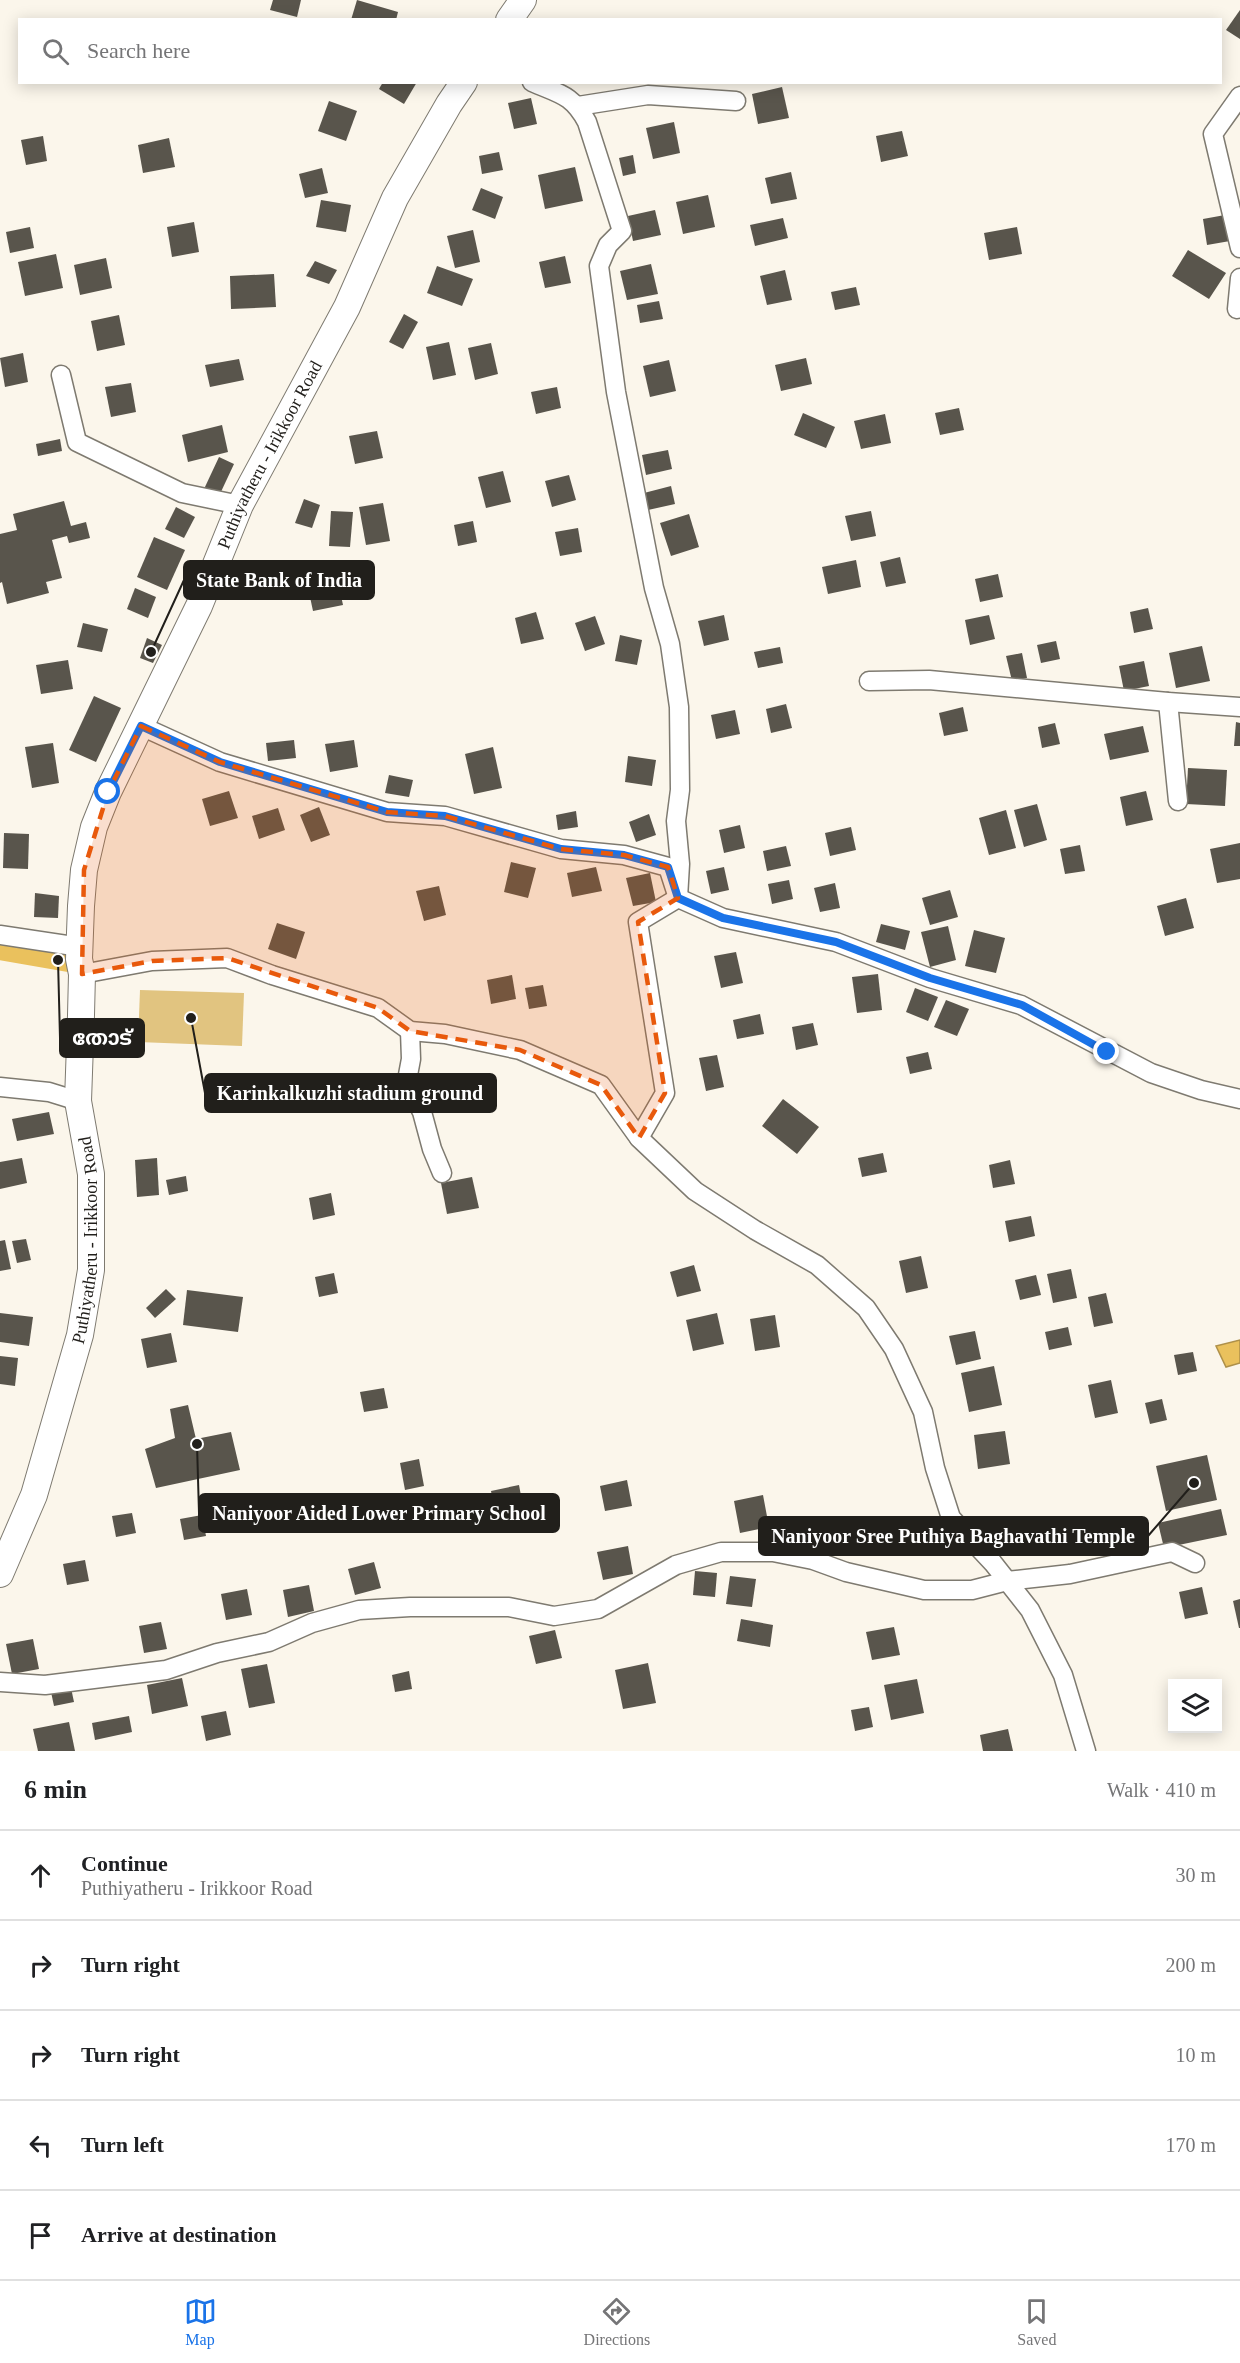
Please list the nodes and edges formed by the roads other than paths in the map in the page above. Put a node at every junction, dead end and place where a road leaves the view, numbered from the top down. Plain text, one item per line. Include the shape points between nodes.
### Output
1 (463, 84) edge
2 (537, 84) edge
3 (1240, 96) edge
4 (736, 100) dead end
5 (578, 106) junction
6 (1240, 248) edge
7 (1240, 278) edge
8 (1237, 309) dead end
9 (61, 375) dead end
10 (240, 505) junction
11 (869, 681) dead end
12 (1168, 702) junction
13 (1240, 706) edge
14 (141, 726) junction
15 (1178, 801) dead end
16 (678, 898) junction
17 (0, 935) edge
18 (80, 947) junction
19 (82, 974) junction
20 (410, 1031) junction
21 (0, 1087) edge
22 (1240, 1099) edge
23 (78, 1101) junction
24 (639, 1138) junction
25 (442, 1173) dead end
26 (1195, 1563) dead end
27 (0, 1574) edge
28 (1007, 1581) junction
29 (0, 1682) edge
30 (1086, 1751) edge

1 - 10 main road, Puthiyatheru - Irikkoor Road via 395,198 347,307
2 - 5 street via 570,98
3 - 6 street via 1213,135
4 - 5 street via 648,95
5 - 16 street via 622,231 608,244 599,266 617,402 654,588 670,644 679,707
7 - 8 street
9 - 10 street via 77,442 183,493
10 - 14 main road, Puthiyatheru - Irikkoor Road via 199,606
11 - 12 street via 929,680
12 - 13 street
12 - 15 street
14 - 16 street via 220,762 387,812 445,816 561,849 624,855 668,867
14 - 18 main road, Puthiyatheru - Irikkoor Road via 94,827 84,870
16 - 22 street via 723,918 836,942 930,978 1022,1005 1150,1073
16 - 24 street via 638,922 665,1093
17 - 18 street
18 - 19 main road, Puthiyatheru - Irikkoor Road
19 - 20 street via 152,961 227,958 378,1008
19 - 23 main road, Puthiyatheru - Irikkoor Road
20 - 24 street via 446,1034 519,1050 601,1085
20 - 25 street via 411,1090
21 - 23 street via 49,1092
23 - 27 main road, Puthiyatheru - Irikkoor Road via 91,1174 91,1270 80,1335 34,1495
24 - 28 street via 695,1191 817,1265 866,1308 894,1349 923,1412 951,1518
26 - 28 street via 1172,1552 1070,1574
28 - 29 street via 972,1590 924,1590 773,1552 721,1552 676,1565 598,1609 554,1616 509,1607 359,1610 312,1623 269,1642 217,1653 166,1670 45,1685
28 - 30 street via 1030,1610 1063,1676

